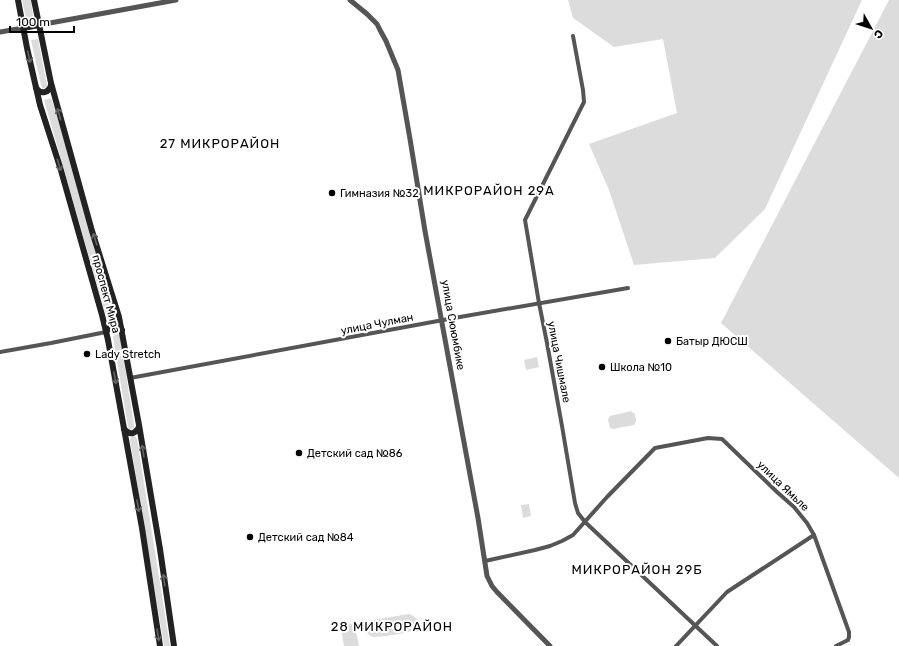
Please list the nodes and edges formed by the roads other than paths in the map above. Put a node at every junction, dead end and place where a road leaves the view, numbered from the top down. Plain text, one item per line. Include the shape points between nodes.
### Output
1 (18, 0) edge
2 (34, 0) edge
3 (176, 0) edge
4 (350, 0) edge
5 (39, 25) junction
6 (23, 28) junction
7 (0, 32) edge
8 (573, 36) dead end
9 (51, 84) junction
10 (36, 87) junction
11 (628, 288) dead end
12 (538, 303) junction
13 (441, 321) junction
14 (122, 330) junction
15 (106, 332) junction
16 (0, 352) edge
17 (130, 378) junction
18 (139, 427) junction
19 (124, 429) junction
20 (585, 522) junction
21 (814, 535) junction
22 (485, 561) junction
23 (695, 626) junction
24 (160, 646) edge
25 (174, 646) edge
26 (550, 646) edge
27 (676, 646) edge
28 (717, 646) edge
29 (836, 646) edge

1 - 6 main road, проспект Мира
2 - 5 main road, проспект Мира
3 - 5 street
4 - 13 street, улица Сююмбике via 377,24 398,70
5 - 6 main road
5 - 9 main road, проспект Мира
6 - 7 street
6 -> 10 main road, проспект Мира
8 - 12 street, улица Чишмале via 584,102 525,220
9 - 10 main road via 45,93 39,92
14 -> 9 main road, проспект Мира
10 -> 15 main road, проспект Мира
11 - 12 street, улица Чулман
12 - 13 street, улица Чулман
12 - 20 street, улица Чишмале via 575,503 578,513
13 - 17 street, улица Чулман
13 - 22 street, улица Сююмбике
14 - 15 main road via 115,325
14 - 17 main road, проспект Мира
15 - 16 street
15 -> 19 main road, проспект Мира
17 - 18 main road, проспект Мира
18 - 19 main road via 132,433
25 -> 18 main road, проспект Мира
19 -> 24 main road, проспект Мира
20 - 21 street, улица Ямьле via 655,448 708,438 722,438 794,507
20 - 22 street via 562,541 550,546
20 - 23 street, улица Чишмале
21 - 23 street via 727,592
21 - 29 street, улица Ямьле via 849,632 848,640
22 - 26 street, улица Сююмбике via 487,576 492,586
23 - 27 street
23 - 28 street, улица Чишмале

